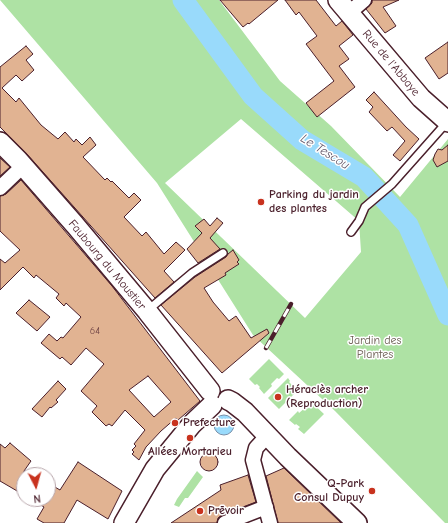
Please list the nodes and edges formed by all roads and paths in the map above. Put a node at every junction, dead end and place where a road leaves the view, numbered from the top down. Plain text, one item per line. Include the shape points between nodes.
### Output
1 (364, 0) edge
2 (344, 7) edge
3 (448, 122) edge
4 (0, 142) edge
5 (23, 166) junction
6 (0, 188) edge
7 (351, 232) dead end
8 (223, 253) dead end
9 (147, 312) junction
10 (216, 399) junction
11 (267, 436) junction
12 (266, 507) junction
13 (124, 523) edge
14 (225, 523) edge
15 (270, 523) edge
16 (356, 523) edge

1 - 2 street
2 - 3 main road, Rue de l'Abbaye via 421,98
3 - 7 lane via 392,184 365,207
4 - 5 main road, Faubourg du Moustier
5 - 6 street
5 - 9 main road, Faubourg du Moustier
8 - 9 lane via 192,273
9 - 10 main road, Faubourg du Moustier
10 - 11 main road, Faubourg du Moustier via 232,402
10 - 13 main road via 155,469
11 - 12 street via 256,448 253,460
11 - 16 main road, Faubourg du Moustier
12 - 14 street
12 - 15 street

